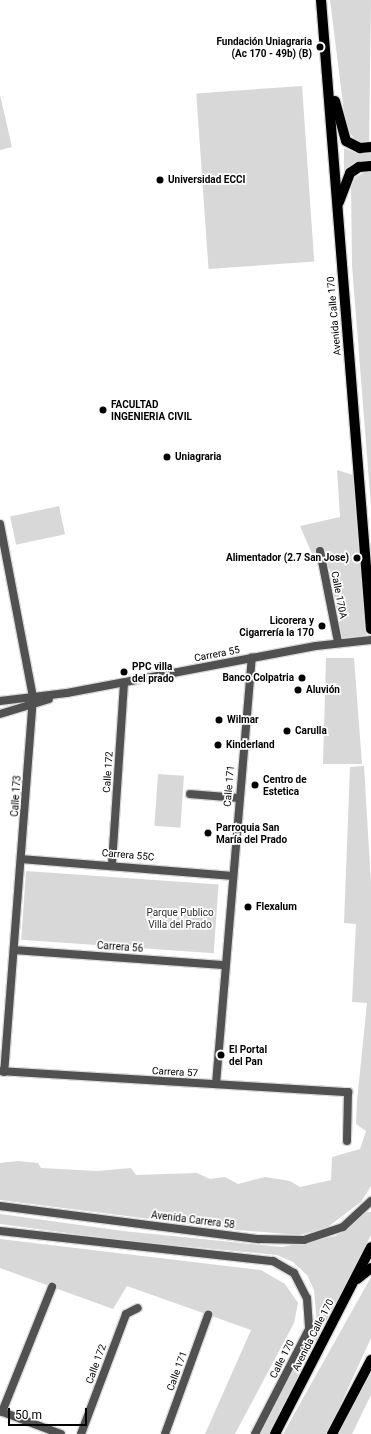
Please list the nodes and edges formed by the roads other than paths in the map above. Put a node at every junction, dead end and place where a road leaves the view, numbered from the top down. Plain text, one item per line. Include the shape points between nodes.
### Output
1 (321, 0) edge
2 (326, 61) junction
3 (371, 147) edge
4 (371, 166) edge
5 (338, 209) junction
6 (0, 524) edge
7 (320, 551) dead end
8 (371, 629) edge
9 (371, 640) edge
10 (338, 642) junction
11 (252, 658) junction
12 (124, 682) junction
13 (0, 701) edge
14 (33, 701) junction
15 (0, 714) edge
16 (190, 794) dead end
17 (238, 798) junction
18 (21, 859) junction
19 (112, 864) junction
20 (232, 876) junction
21 (14, 950) junction
22 (225, 965) junction
23 (2, 1072) edge
24 (216, 1084) junction
25 (347, 1140) dead end
26 (371, 1201) edge
27 (0, 1206) edge
28 (0, 1231) edge
29 (371, 1247) edge
30 (371, 1268) edge
31 (352, 1284) junction
32 (52, 1287) dead end
33 (138, 1308) dead end
34 (208, 1315) dead end
35 (371, 1352) edge
36 (371, 1360) edge
37 (358, 1385) junction
38 (1, 1412) edge
39 (61, 1434) edge
40 (82, 1434) edge
41 (165, 1434) edge
42 (255, 1434) edge
43 (275, 1434) edge
44 (332, 1434) edge

1 - 2 main road, Avenida Calle 170
2 - 3 main road via 344,137 353,146
2 - 5 main road, Avenida Calle 170
4 - 5 main road via 359,167 350,173
5 - 8 main road, Avenida Calle 170
6 - 14 street, Calle 173
7 - 10 street, Calle 170A
9 - 10 street, Carrera 55
10 - 11 street, Carrera 55
11 - 12 street, Carrera 55
11 - 17 street, Calle 171
12 - 14 street, Carrera 55
12 - 19 street, Calle 172
13 - 14 street, Carrera 55
14 - 15 street, Carrera 55
14 - 18 street, Calle 173
16 - 17 street
17 - 20 street, Calle 171
18 - 19 street, Carrera 55C
18 - 21 street, Calle 173
19 - 20 street, Carrera 55C
20 - 22 street, Calle 171
21 - 22 street, Carrera 56
21 - 23 street, Calle 173
22 - 24 street, Calle 171
23 - 24 street, Carrera 57
24 - 25 street, Carrera 57 via 348,1092
26 - 27 street, Avenida Carrera 58 via 343,1227 304,1240 259,1239
28 - 42 street, Calle 170 via 273,1261 294,1273 305,1289 310,1309 309,1329
29 - 31 main road, Avenida Calle 170
30 - 31 main road
31 - 43 main road, Avenida Calle 170
32 - 38 street
33 - 40 street, Calle 172 via 126,1314
34 - 41 street, Calle 171
35 - 37 main road
36 - 37 main road
37 - 44 main road
38 - 39 street

